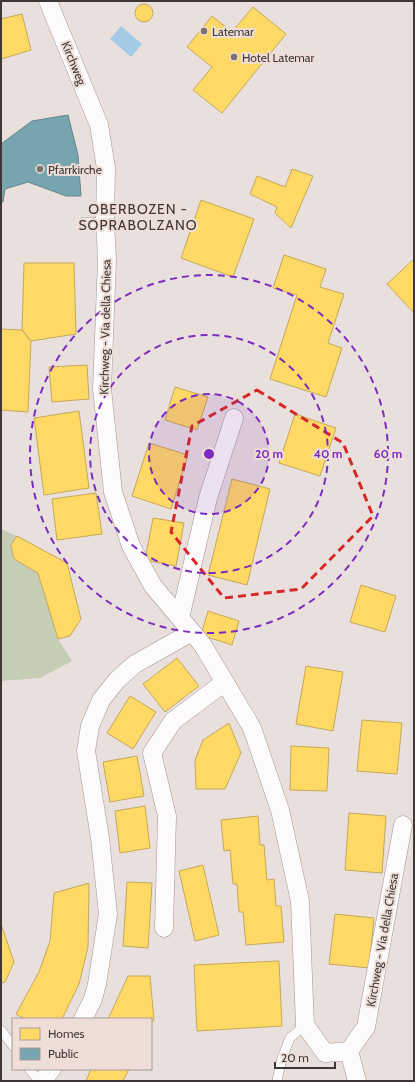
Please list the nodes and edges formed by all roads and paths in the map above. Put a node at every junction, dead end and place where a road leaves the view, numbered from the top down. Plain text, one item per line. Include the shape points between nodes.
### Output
1 (48, 1) edge
2 (99, 125) joint
3 (84, 222) dead end
4 (105, 223) junction
5 (234, 418) dead end
6 (180, 618) junction
7 (192, 632) junction
8 (225, 682) junction
9 (403, 825) dead end
10 (164, 928) dead end
11 (84, 1018) edge
12 (305, 1025) junction
13 (1, 1030) edge
14 (12, 1045) edge
15 (349, 1051) junction
16 (30, 1070) edge
17 (51, 1070) edge
18 (39, 1081) edge
19 (42, 1081) edge
20 (277, 1081) edge
21 (358, 1081) edge

1 - 2 street, Kirchweg
2 - 4 street, Kirchweg - Via della Chiesa via 106,168
3 - 4 lane
4 - 6 street, Kirchweg - Via della Chiesa via 102,389 113,492 131,546 153,586
5 - 6 street via 208,498
6 - 7 street, Kirchweg - Via della Chiesa
7 - 8 street, Kirchweg - Via della Chiesa
7 - 11 street via 135,664 117,680 101,700 90,726 86,751 100,838 108,914 97,984
8 - 10 street via 173,721 152,753 167,816
8 - 12 street, Kirchweg - Via della Chiesa via 252,728 280,810 300,901
9 - 15 street, Kirchweg - Via della Chiesa via 366,1027
12 - 15 street via 325,1052
12 - 20 lane via 290,1038
13 - 14 lane
15 - 21 street
16 - 18 lane
17 - 19 street

